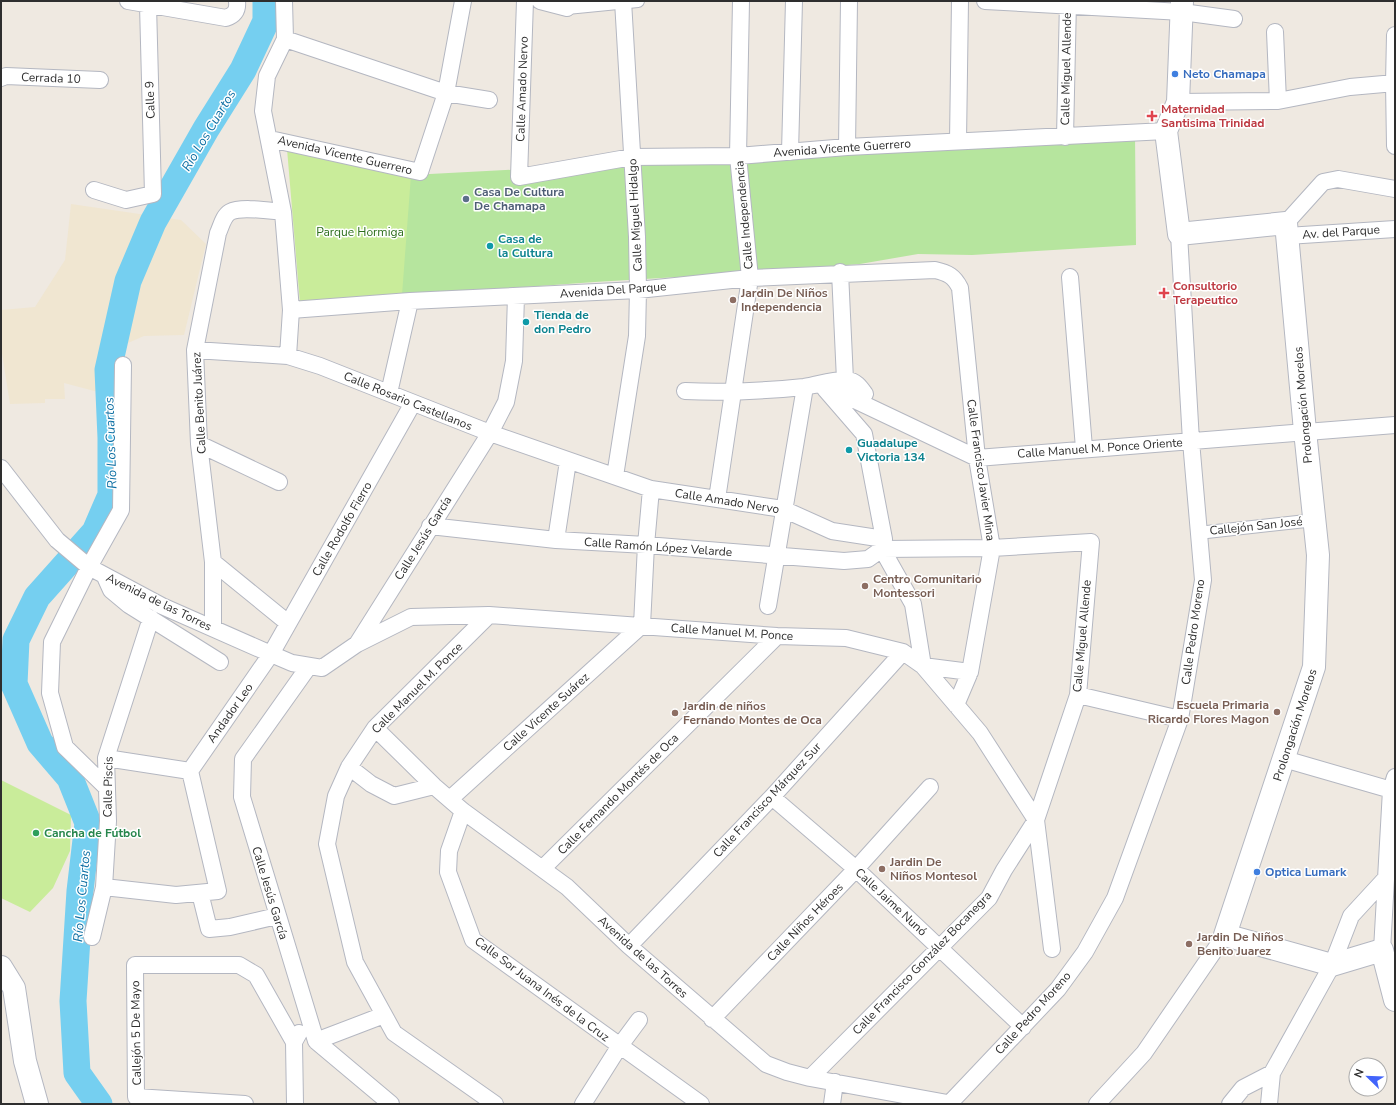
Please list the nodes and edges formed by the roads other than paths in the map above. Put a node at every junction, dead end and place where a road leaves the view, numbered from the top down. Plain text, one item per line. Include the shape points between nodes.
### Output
1 (128, 1) edge
2 (237, 1) edge
3 (284, 1) edge
4 (463, 1) edge
5 (525, 1) edge
6 (540, 1) edge
7 (628, 1) edge
8 (741, 1) edge
9 (794, 1) edge
10 (849, 1) edge
11 (960, 1) edge
12 (985, 1) edge
13 (1068, 3) edge
14 (148, 5) junction
15 (1182, 6) edge
16 (567, 8) joint
17 (1234, 19) dead end
18 (1275, 32) dead end
19 (1395, 35) edge
20 (285, 39) junction
21 (1, 78) edge
22 (100, 80) dead end
23 (1394, 89) edge
24 (446, 93) junction
25 (490, 100) dead end
26 (1278, 101) junction
27 (1178, 102) junction
28 (1166, 130) junction
29 (1065, 137) junction
30 (270, 139) junction
31 (958, 142) junction
32 (1395, 146) edge
33 (847, 147) junction
34 (790, 152) junction
35 (738, 156) junction
36 (632, 157) junction
37 (519, 177) joint
38 (1395, 188) edge
39 (94, 190) dead end
40 (283, 212) junction
41 (1395, 229) edge
42 (1287, 230) junction
43 (1179, 234) junction
44 (935, 270) joint
45 (840, 272) junction
46 (1070, 277) dead end
47 (750, 278) junction
48 (638, 290) junction
49 (516, 296) junction
50 (410, 301) junction
51 (291, 310) junction
52 (195, 350) junction
53 (288, 356) junction
54 (123, 365) dead end
55 (845, 380) junction
56 (813, 386) junction
57 (685, 391) dead end
58 (389, 393) junction
59 (734, 393) junction
60 (413, 403) junction
61 (1395, 425) edge
62 (1305, 431) junction
63 (490, 433) junction
64 (1190, 441) junction
65 (200, 444) junction
66 (1084, 448) junction
67 (977, 458) junction
68 (568, 461) junction
69 (1, 468) edge
70 (615, 476) junction
71 (279, 482) dead end
72 (651, 489) junction
73 (717, 499) junction
74 (783, 509) junction
75 (1315, 520) junction
76 (430, 526) junction
77 (1198, 533) junction
78 (556, 540) junction
79 (1091, 542) joint
80 (883, 544) junction
81 (646, 545) junction
82 (992, 548) junction
83 (776, 555) junction
84 (213, 562) junction
85 (91, 567) junction
86 (768, 606) dead end
87 (489, 615) junction
88 (150, 618) junction
89 (288, 623) junction
90 (642, 625) junction
91 (213, 628) junction
92 (777, 636) junction
93 (357, 644) junction
94 (902, 652) junction
95 (271, 654) junction
96 (220, 662) dead end
97 (309, 666) junction
98 (923, 666) junction
99 (970, 672) junction
100 (1078, 695) junction
101 (956, 705) junction
102 (1180, 719) junction
103 (375, 728) junction
104 (106, 758) junction
105 (1284, 759) junction
106 (349, 767) junction
107 (190, 772) junction
108 (434, 786) junction
109 (1394, 786) edge
110 (106, 787) junction
111 (930, 787) dead end
112 (772, 797) junction
113 (450, 799) junction
114 (463, 811) junction
115 (1036, 820) junction
116 (544, 868) junction
117 (856, 868) junction
118 (1386, 878) junction
119 (104, 887) junction
120 (200, 893) junction
121 (277, 916) junction
122 (1225, 935) junction
123 (92, 937) dead end
124 (629, 946) junction
125 (940, 948) junction
126 (1052, 949) dead end
127 (1382, 950) junction
128 (1332, 965) junction
129 (1, 967) edge
130 (1395, 1000) edge
131 (384, 1015) junction
132 (307, 1018) junction
133 (712, 1019) junction
134 (639, 1020) dead end
135 (1023, 1027) junction
136 (294, 1042) junction
137 (316, 1042) junction
138 (619, 1047) junction
139 (1272, 1073) junction
140 (810, 1078) junction
141 (835, 1082) junction
142 (37, 1104) edge
143 (245, 1104) edge
144 (295, 1104) edge
145 (391, 1104) edge
146 (495, 1104) edge
147 (583, 1104) edge
148 (701, 1104) edge
149 (832, 1104) edge
150 (950, 1104) edge
151 (1097, 1104) edge
152 (1230, 1104) edge
153 (1269, 1104) edge

1 - 14 street
2 - 14 street via 238,8 232,16 226,18
3 - 20 street
4 - 24 street
5 - 37 street, Calle Amado Nervo
6 - 16 street
7 - 16 street
7 - 36 street, Calle Miguel Hidalgo
8 - 35 street, Calle Independencia
9 - 34 street
10 - 33 street
11 - 31 street
12 - 13 street
13 - 15 street
13 - 29 street, Calle Miguel Allende
14 - 39 street, Calle 9 via 153,194 126,200
15 - 17 street
15 - 27 main road
18 - 26 street
19 - 23 street
20 - 24 street
20 - 30 street via 267,76 263,111
21 - 22 street, Cerrada 10 via 6,76
23 - 26 street via 1350,87
23 - 32 street
24 - 25 street
24 - 30 street, Avenida Vicente Guerrero via 420,172
26 - 27 street
27 - 28 main road
28 - 29 street, Avenida Vicente Guerrero
28 - 43 main road
29 - 31 street, Avenida Vicente Guerrero
30 - 40 street
31 - 33 street, Avenida Vicente Guerrero
33 - 34 street, Avenida Vicente Guerrero
34 - 35 street, Avenida Vicente Guerrero
35 - 36 street, Avenida Vicente Guerrero
35 - 47 street, Calle Independencia
36 - 37 street, Avenida Vicente Guerrero
36 - 48 street, Calle Miguel Hidalgo
38 - 42 street via 1338,179 1323,182
40 - 51 street
40 - 52 street, Calle Benito Juárez via 238,210 230,212 223,220 218,233
41 - 42 street, Av. del Parque
42 - 43 main road
42 - 62 main road, Prolongación Morelos
43 - 64 street, Calle Pedro Moreno
44 - 45 street, Avenida Del Parque
44 - 67 street, Calle Francisco Javier Mina via 956,279 960,288
45 - 47 street, Avenida Del Parque
45 - 55 street
46 - 66 street
47 - 48 street, Avenida Del Parque
47 - 59 street, Calle Independencia
48 - 49 street, Avenida Del Parque
48 - 70 street, Calle Miguel Hidalgo via 637,336
49 - 50 street, Avenida Del Parque
49 - 63 street via 514,361 506,402
50 - 51 street, Avenida Del Parque
50 - 58 street
51 - 53 street
52 - 53 street, Calle Rosario Castellanos
52 - 65 street, Calle Benito Juárez
53 - 58 street, Calle Rosario Castellanos
54 - 85 street via 121,510
55 - 56 street
55 - 56 street via 860,386 865,394
56 - 59 street
56 - 67 street
56 - 74 street
56 - 80 street via 864,434
57 - 59 street
58 - 60 street, Calle Rosario Castellanos
59 - 73 street, Calle Independencia
60 - 63 street, Calle Rosario Castellanos
60 - 89 street, Calle Rodolfo Fierro
61 - 62 street, Calle Manuel M. Ponce Oriente
62 - 64 street, Calle Manuel M. Ponce Oriente
62 - 75 main road, Prolongación Morelos
63 - 68 street, Calle Rosario Castellanos
63 - 76 street, Calle Jesús García
64 - 66 street, Calle Manuel M. Ponce Oriente
64 - 77 street, Calle Pedro Moreno
65 - 71 street
65 - 84 street, Calle Benito Juárez
66 - 67 street, Calle Manuel M. Ponce Oriente
67 - 82 street, Calle Francisco Javier Mina
68 - 70 street, Calle Rosario Castellanos
68 - 78 street
69 - 85 street, Avenida de las Torres via 57,540
70 - 72 street, Calle Amado Nervo
72 - 73 street, Calle Amado Nervo
72 - 81 street
73 - 74 street, Calle Amado Nervo
74 - 80 street, Calle Amado Nervo via 832,531
74 - 83 street
75 - 77 street, Callejón San José
75 - 105 main road, Prolongación Morelos via 1318,555 1314,667
76 - 78 street, Calle Ramón López Velarde
76 - 93 street, Calle Jesús García
77 - 102 street, Calle Pedro Moreno via 1202,580
78 - 81 street, Calle Ramón López Velarde
79 - 82 street, Calle Amado Nervo
79 - 100 street, Calle Miguel Allende
80 - 82 street, Calle Amado Nervo
80 - 83 street, Calle Ramón López Velarde via 868,559 844,561
80 - 98 street via 914,604
81 - 83 street, Calle Ramón López Velarde
81 - 90 street
82 - 99 street, Calle Francisco Javier Mina
83 - 86 street
84 - 89 street
84 - 91 street, Calle Benito Juárez
85 - 88 street via 111,590
85 - 91 street, Avenida de las Torres via 144,597
85 - 110 street via 52,642 50,693 66,747
87 - 90 street, Calle Manuel M. Ponce
87 - 93 street, Calle Manuel M. Ponce via 411,617
87 - 103 street, Calle Manuel M. Ponce
88 - 96 street
88 - 104 street, Calle Piscis
89 - 95 street, Calle Rodolfo Fierro
90 - 92 street, Calle Manuel M. Ponce
90 - 113 street, Calle Vicente Suárez
91 - 95 street, Avenida de las Torres
92 - 94 street, Calle Manuel M. Ponce via 846,638
92 - 116 street, Calle Fernando Montés de Oca
93 - 97 street, Calle Manuel M. Ponce via 322,668
94 - 98 street, Calle Manuel M. Ponce
94 - 112 street, Calle Francisco Márquez Sur
95 - 97 street, Avenida de las Torres via 292,663
95 - 107 street, Andador Leo
97 - 121 street, Calle Jesús García via 243,759 242,797
98 - 99 street, Calle Manuel M. Ponce
98 - 101 street
99 - 101 street, Calle Francisco Javier Mina
100 - 102 street
100 - 115 street, Calle Miguel Allende
101 - 115 street via 980,733
102 - 135 street, Calle Pedro Moreno via 1115,898 1085,952 1058,989
103 - 106 street, Calle Manuel M. Ponce
103 - 108 street, Avenida de las Torres
104 - 107 street
104 - 110 street, Calle Piscis
105 - 109 street
105 - 122 main road, Prolongación Morelos
106 - 108 street via 371,784 394,796
106 - 131 street, Calle Manuel M. Ponce via 336,796 327,844 355,962
107 - 120 street via 218,891
108 - 113 street, Avenida de las Torres
109 - 118 street
110 - 119 street, Calle Piscis via 108,821
111 - 117 street, Calle Niños Héroes
112 - 117 street, Calle Jaime Nunó
112 - 124 street, Calle Francisco Márquez Sur
113 - 114 street, Avenida de las Torres
114 - 116 street, Avenida de las Torres
114 - 138 street, Calle Sor Juana Inés de la Cruz via 449,851 448,872 473,940
115 - 125 street, Calle Francisco González Bocanegra via 989,898
115 - 126 street
116 - 124 street, Avenida de las Torres
117 - 125 street, Calle Jaime Nunó
117 - 133 street, Calle Niños Héroes
118 - 127 street
118 - 128 street via 1351,916
119 - 120 street via 176,895
119 - 123 street, Calle Piscis
120 - 121 street via 209,929
121 - 132 street, Calle Jesús García
122 - 128 main road
122 - 151 street, Prolongación Morelos via 1144,1053
124 - 133 street, Avenida de las Torres
125 - 135 street, Calle Jaime Nunó
125 - 140 street, Calle Francisco González Bocanegra
127 - 128 main road
127 - 130 main road
128 - 139 street
129 - 142 main road via 14,988 25,1061
131 - 137 street
131 - 146 street, Calle Manuel M. Ponce via 394,1033
132 - 136 street
132 - 137 street, Calle Jesús García
133 - 140 street, Avenida de las Torres via 766,1064
134 - 138 street
135 - 150 street, Calle Pedro Moreno
136 - 143 street, Callejón 5 De Mayo via 256,975 239,965 135,965 136,1097
136 - 144 street
137 - 145 street, Calle Jesús García
138 - 147 street
138 - 148 street, Calle Sor Juana Inés de la Cruz
139 - 152 street via 1244,1088
139 - 153 street
140 - 141 street, Avenida de las Torres
141 - 149 street
141 - 150 street, Avenida de las Torres

